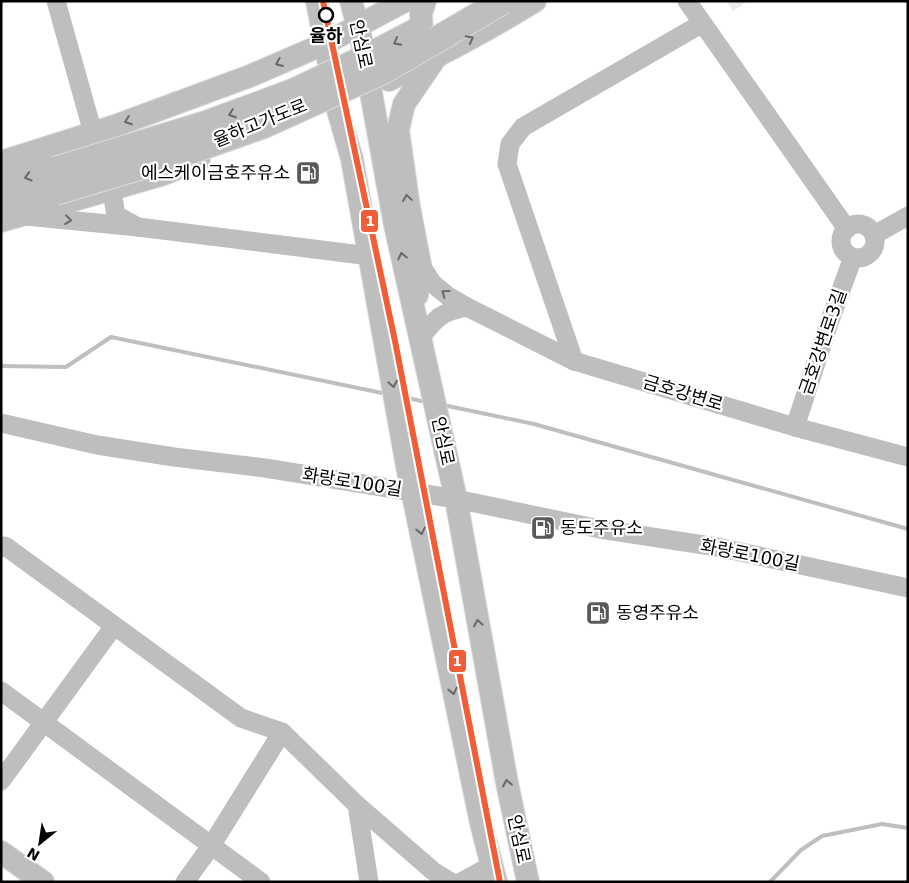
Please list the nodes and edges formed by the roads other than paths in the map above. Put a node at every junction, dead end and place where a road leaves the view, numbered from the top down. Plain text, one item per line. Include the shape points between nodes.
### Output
1 (56, 1) edge
2 (317, 1) edge
3 (351, 1) edge
4 (405, 1) edge
5 (425, 1) edge
6 (470, 1) edge
7 (503, 1) edge
8 (535, 1) edge
9 (687, 1) edge
10 (701, 24) junction
11 (360, 35) junction
12 (324, 44) junction
13 (436, 57) junction
14 (244, 78) junction
15 (370, 89) junction
16 (337, 107) junction
17 (93, 133) junction
18 (255, 138) junction
19 (1, 162) edge
20 (55, 181) junction
21 (1, 185) edge
22 (115, 188) junction
23 (7, 214) edge
24 (908, 216) edge
25 (138, 227) junction
26 (847, 229) junction
27 (874, 235) junction
28 (370, 256) junction
29 (853, 257) junction
30 (420, 264) junction
31 (467, 307) junction
32 (415, 315) junction
33 (421, 337) junction
34 (574, 361) junction
35 (1, 423) edge
36 (794, 427) junction
37 (908, 457) edge
38 (412, 491) junction
39 (456, 499) junction
40 (2, 545) edge
41 (908, 588) edge
42 (114, 626) junction
43 (1, 691) edge
44 (44, 722) junction
45 (282, 732) junction
46 (1, 781) edge
47 (357, 805) junction
48 (211, 846) junction
49 (1, 852) edge
50 (487, 878) edge
51 (43, 882) edge
52 (185, 882) edge
53 (261, 882) edge
54 (369, 882) edge
55 (452, 882) edge
56 (462, 882) edge
57 (528, 882) edge

1 - 17 street
2 - 12 main road, 안심로
3 - 11 main road, 안심로
4 - 11 main road
5 - 13 main road via 421,14 422,36
6 -> 20 highway, 율하고가도로, bridge via 369,56 293,92
7 - 20 highway, 율하고가도로, bridge via 382,71 264,125 182,154
13 -> 8 main road
9 - 10 street
10 - 26 street
10 - 34 street via 523,127 510,144 507,164
11 - 12 main road
11 - 15 main road, 안심로
12 -> 14 main road
12 - 16 main road, 안심로
13 - 15 main road
30 -> 13 main road via 398,130 404,104
14 -> 17 main road
14 - 18 main road via 267,109
15 - 16 main road
32 -> 15 main road, 안심로
16 - 18 main road
16 - 28 main road, 안심로 via 352,159
17 - 19 main road
18 - 22 main road via 161,175
20 -> 21 highway, 율하고가도로
20 - 23 highway, 율하고가도로
22 - 23 main road
22 - 25 street via 116,215
23 -> 25 street
24 - 27 street
25 - 28 street
26 - 27 street via 852,225 863,225
26 - 29 street via 843,233 842,245
27 - 29 street via 875,246 869,255
28 -> 38 main road, 안심로
29 - 36 street, 금호강변로3길
31 -> 30 street, 금호강변로 via 434,284
30 - 32 main road
31 - 33 street via 448,310
31 - 34 street, 금호강변로
32 - 33 main road, 안심로
33 - 39 main road, 안심로
34 - 36 street, 금호강변로
35 - 38 street, 화랑로100길 via 97,445
36 - 37 street, 금호강변로
38 - 39 street, 화랑로100길
38 -> 50 main road, 안심로 via 481,823
39 - 41 street, 화랑로100길 via 600,529 717,547
57 -> 39 main road, 안심로
40 - 42 street
42 - 44 street
42 - 45 street via 241,718
43 - 44 street
44 - 46 street
44 - 48 street
45 - 47 street
45 - 48 street
47 - 54 street
47 - 55 street via 433,872
48 - 52 street
48 - 53 street
49 - 51 main road
50 - 56 street

